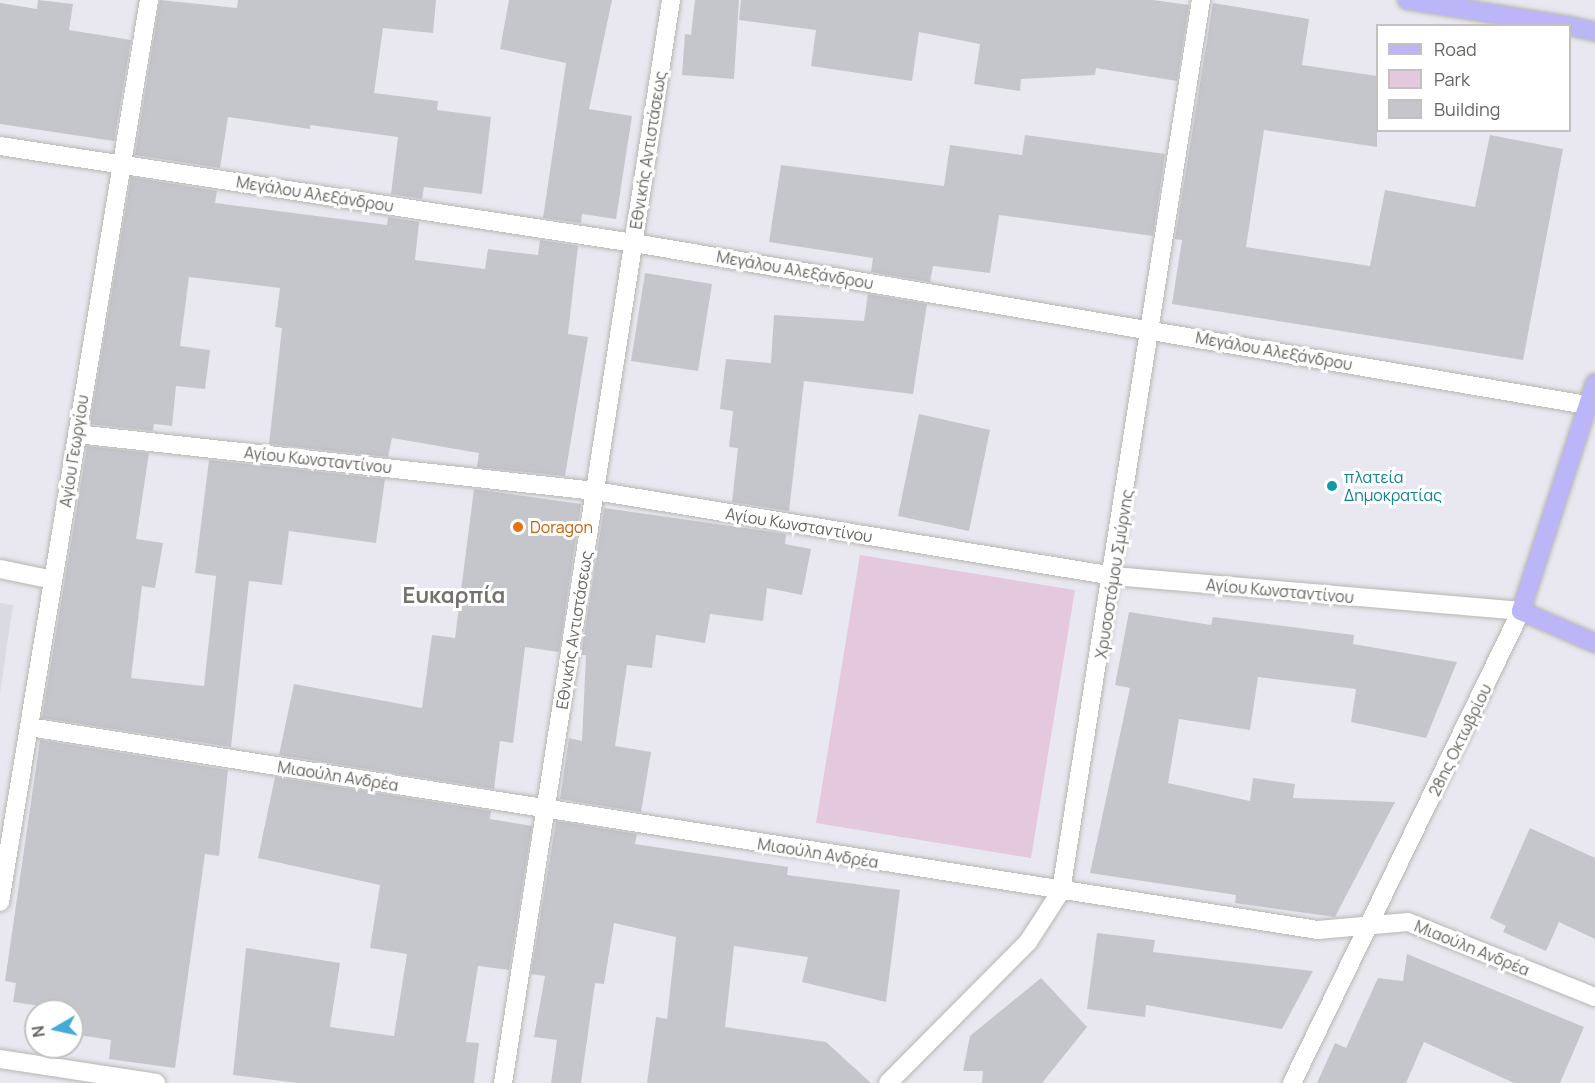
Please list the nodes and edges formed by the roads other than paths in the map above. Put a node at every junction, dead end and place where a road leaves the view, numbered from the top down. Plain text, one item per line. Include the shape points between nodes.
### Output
1 (149, 0) edge
2 (671, 0) edge
3 (1202, 0) edge
4 (1407, 0) edge
5 (1557, 24) edge
6 (1571, 26) edge
7 (1595, 32) edge
8 (0, 146) edge
9 (122, 164) junction
10 (634, 243) junction
11 (1152, 330) junction
12 (1595, 383) edge
13 (1587, 405) junction
14 (77, 434) junction
15 (595, 491) junction
16 (0, 569) edge
17 (1114, 576) junction
18 (53, 580) junction
19 (1521, 611) junction
20 (1595, 643) edge
21 (29, 727) junction
22 (546, 810) junction
23 (1061, 891) junction
24 (0, 902) edge
25 (1368, 927) junction
26 (1595, 997) edge
27 (0, 1059) edge
28 (156, 1083) edge
29 (503, 1083) edge
30 (888, 1083) edge
31 (1292, 1083) edge

1 - 9 street, Αγίου Γεωργίου
2 - 10 street, Εθνικής Αντιστάσεως
3 - 11 street, Χρυσοστόμου Σμύρνης
4 - 5 main road
6 - 7 main road
8 - 9 street, Μεγάλου Αλεξάνδρου
9 - 10 street, Μεγάλου Αλεξάνδρου
9 - 14 street, Αγίου Γεωργίου
10 - 11 street, Μεγάλου Αλεξάνδρου
10 - 15 street, Εθνικής Αντιστάσεως
11 - 13 street, Μεγάλου Αλεξάνδρου
11 - 17 street, Χρυσοστόμου Σμύρνης
12 - 13 main road, 28ης Οκτωβρίου
13 - 19 main road, 28ης Οκτωβρίου
14 - 15 street, Αγίου Κωνσταντίνου
14 - 18 street, Αγίου Γεωργίου
15 - 17 street, Αγίου Κωνσταντίνου
15 - 22 street, Εθνικής Αντιστάσεως
16 - 18 street
17 - 19 street, Αγίου Κωνσταντίνου
17 - 23 street, Χρυσοστόμου Σμύρνης
18 - 21 street, Αγίου Γεωργίου
19 - 20 main road
19 - 25 street, 28ης Οκτωβρίου
21 - 22 street, Μιαούλη Ανδρέα
21 - 24 street, Αγίου Γεωργίου
22 - 23 street, Μιαούλη Ανδρέα
22 - 29 street, Εθνικής Αντιστάσεως
23 - 25 street, Μιαούλη Ανδρέα via 1318,930
23 - 30 street, Χρυσοστόμου Σμύρνης via 1028,942
25 - 26 street, Μιαούλη Ανδρέα via 1418,925
25 - 31 street, 28ης Οκτωβρίου
27 - 28 street

